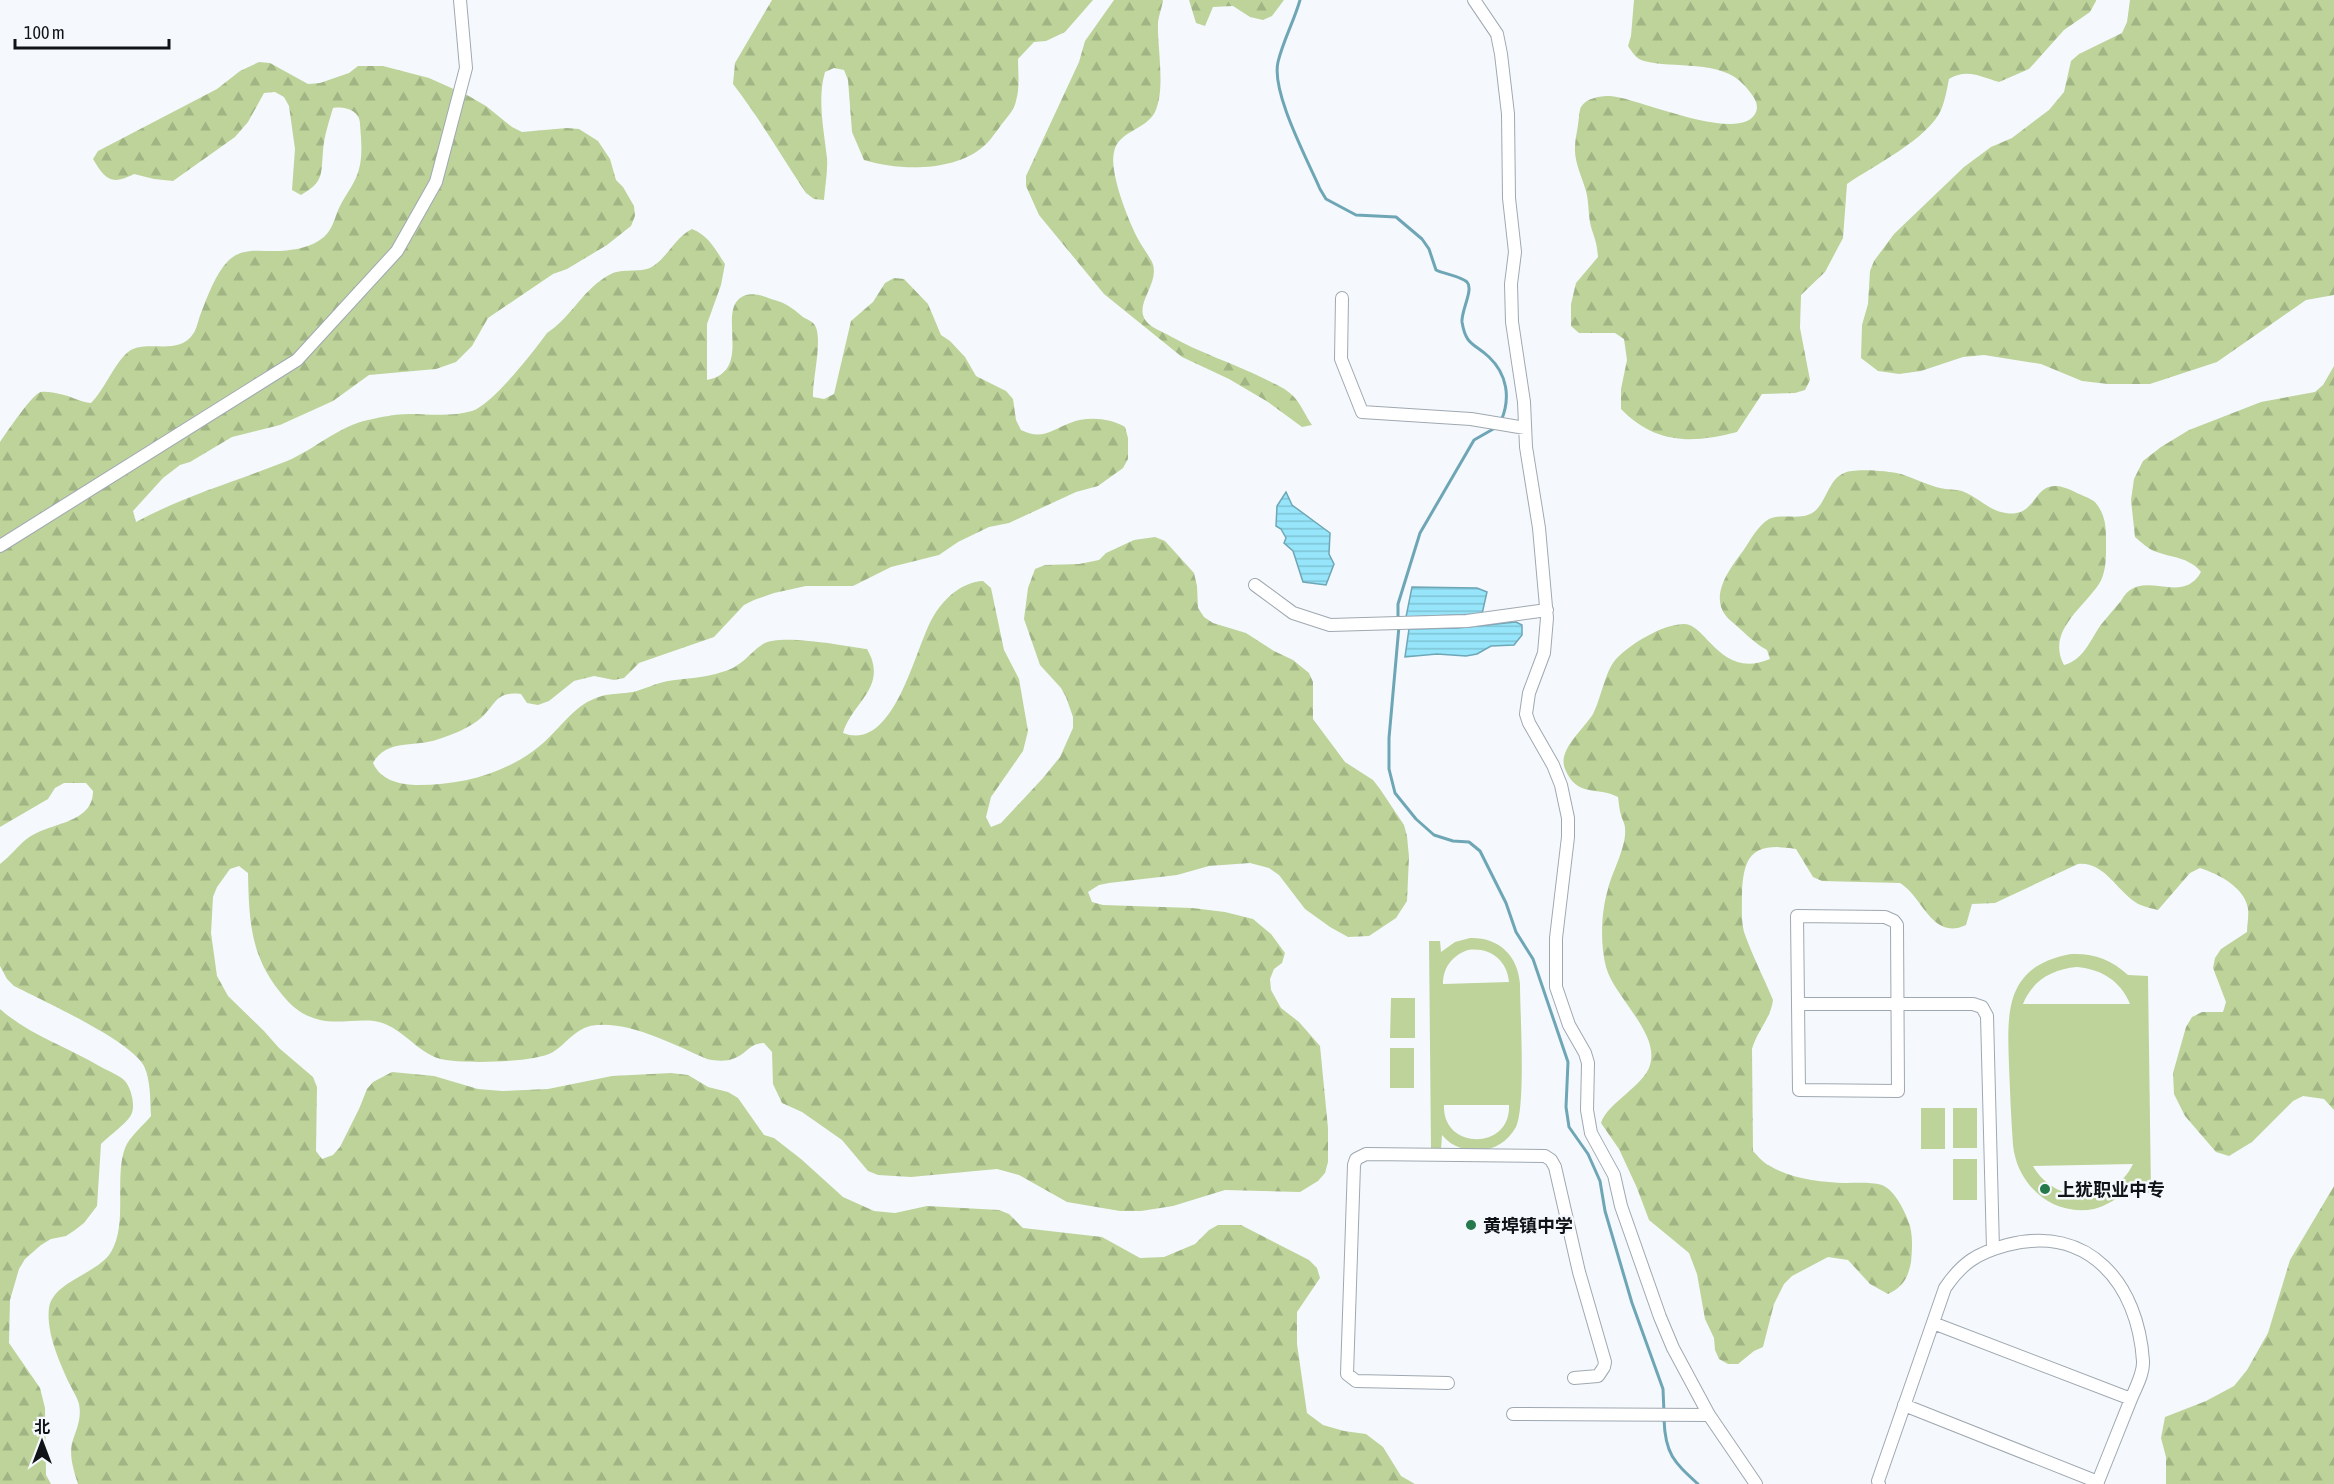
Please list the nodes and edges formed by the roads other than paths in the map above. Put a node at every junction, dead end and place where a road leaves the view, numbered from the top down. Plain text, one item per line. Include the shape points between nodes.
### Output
1 (460, 0) edge
2 (1474, 0) edge
3 (1342, 298) dead end
4 (1525, 428) junction
5 (0, 546) edge
6 (1255, 585) dead end
7 (1547, 610) junction
8 (1798, 1004) junction
9 (1897, 1005) junction
10 (1993, 1249) junction
11 (1933, 1323) junction
12 (1574, 1378) dead end
13 (1448, 1383) dead end
14 (2131, 1399) junction
15 (1904, 1405) junction
16 (1513, 1414) dead end
17 (1709, 1415) junction
18 (2098, 1483) edge
19 (1756, 1484) edge
20 (1880, 1484) edge

1 - 5 street via 466,68 436,182 397,251 297,360
2 - 4 street via 1497,34 1502,54 1515,252 1511,310
3 - 4 street via 1341,359 1362,412 1472,419
4 - 7 street
6 - 7 street via 1293,613 1330,625 1467,621
7 - 17 street via 1544,653 1529,693 1527,714 1553,765 1567,811 1557,987 1569,1025 1588,1063 1587,1116 1591,1132 1614,1175 1660,1317
8 - 9 street
8 - 9 street via 1799,1090 1898,1091
8 - 9 street via 1797,916 1885,917 1894,921 1899,931
9 - 10 street via 1973,1004 1982,1006 1987,1016
10 - 11 street via 1958,1269 1945,1288
10 - 14 street via 2019,1242 2049,1241 2080,1248 2112,1273 2129,1299 2139,1326 2143,1369
11 - 14 street
11 - 15 street
12 - 13 street via 1598,1376 1605,1362 1551,1160 1545,1156 1360,1156 1354,1165 1347,1374 1356,1381
14 - 18 street
15 - 18 street
15 - 20 street
16 - 17 street
17 - 19 street

